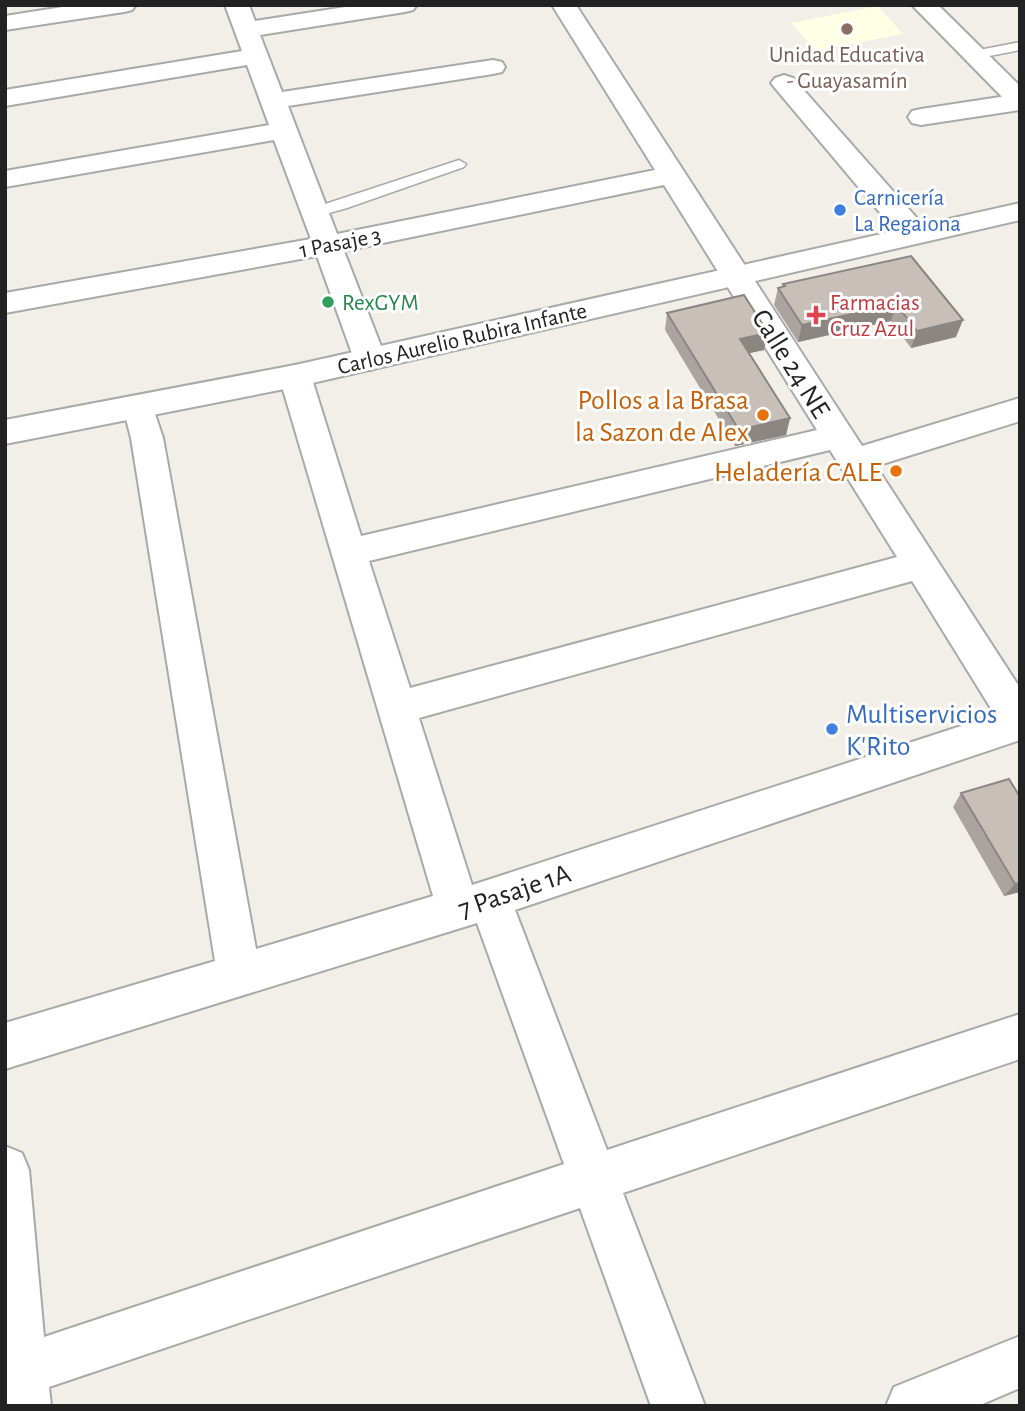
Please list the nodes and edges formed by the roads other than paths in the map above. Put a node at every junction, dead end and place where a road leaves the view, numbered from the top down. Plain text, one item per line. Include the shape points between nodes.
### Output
1 (124, 5) edge
2 (405, 5) edge
3 (564, 5) edge
4 (924, 5) edge
5 (241, 18) edge
6 (5, 23) edge
7 (1020, 46) edge
8 (974, 55) junction
9 (256, 56) junction
10 (493, 67) dead end
11 (784, 83) dead end
12 (5, 98) edge
13 (272, 101) junction
14 (1020, 101) edge
15 (921, 117) dead end
16 (284, 130) junction
17 (459, 164) dead end
18 (673, 175) junction
19 (5, 179) edge
20 (1020, 211) edge
21 (314, 212) junction
22 (916, 233) junction
23 (327, 245) junction
24 (737, 276) junction
25 (5, 303) edge
26 (370, 359) junction
27 (295, 376) junction
28 (139, 407) junction
29 (1020, 409) edge
30 (5, 432) edge
31 (845, 449) junction
32 (349, 552) junction
33 (920, 565) junction
34 (397, 708) junction
35 (1020, 722) edge
36 (474, 903) junction
37 (240, 974) junction
38 (1020, 1036) edge
39 (5, 1046) edge
40 (5, 1170) edge
41 (592, 1179) junction
42 (1020, 1362) edge
43 (17, 1384) edge
44 (678, 1406) edge
45 (913, 1406) edge

1 - 6 street
2 - 5 street
3 - 18 street, Calle 24 NE
4 - 8 street
5 - 9 street
7 - 8 lane
8 - 14 street
9 - 12 street
9 - 13 street
10 - 13 street
11 - 22 street
13 - 16 street
14 - 15 street
16 - 19 street
16 - 21 street
17 - 21 lane
18 - 23 street, 1 Pasaje 3
18 - 24 street, Calle 24 NE
20 - 22 street, Carlos Aurelio Rubira Infante
21 - 23 street
22 - 24 street, Carlos Aurelio Rubira Infante
23 - 25 street, 1 Pasaje 3
23 - 26 street
24 - 26 street, Carlos Aurelio Rubira Infante
24 - 31 street, Calle 24 NE
26 - 27 street, Carlos Aurelio Rubira Infante
27 - 28 street, Carlos Aurelio Rubira Infante
27 - 32 street
28 - 30 street, Carlos Aurelio Rubira Infante
28 - 37 street
29 - 31 street
31 - 32 street
31 - 33 street, Calle 24 NE
32 - 34 street
33 - 34 street
33 - 35 street, Calle 24 NE
34 - 36 street
35 - 36 street, 7 Pasaje 1A
36 - 37 street, 7 Pasaje 1A
36 - 41 street
37 - 39 street, 7 Pasaje 1A
38 - 41 street
40 - 43 street
41 - 43 street
41 - 44 street
42 - 45 street

